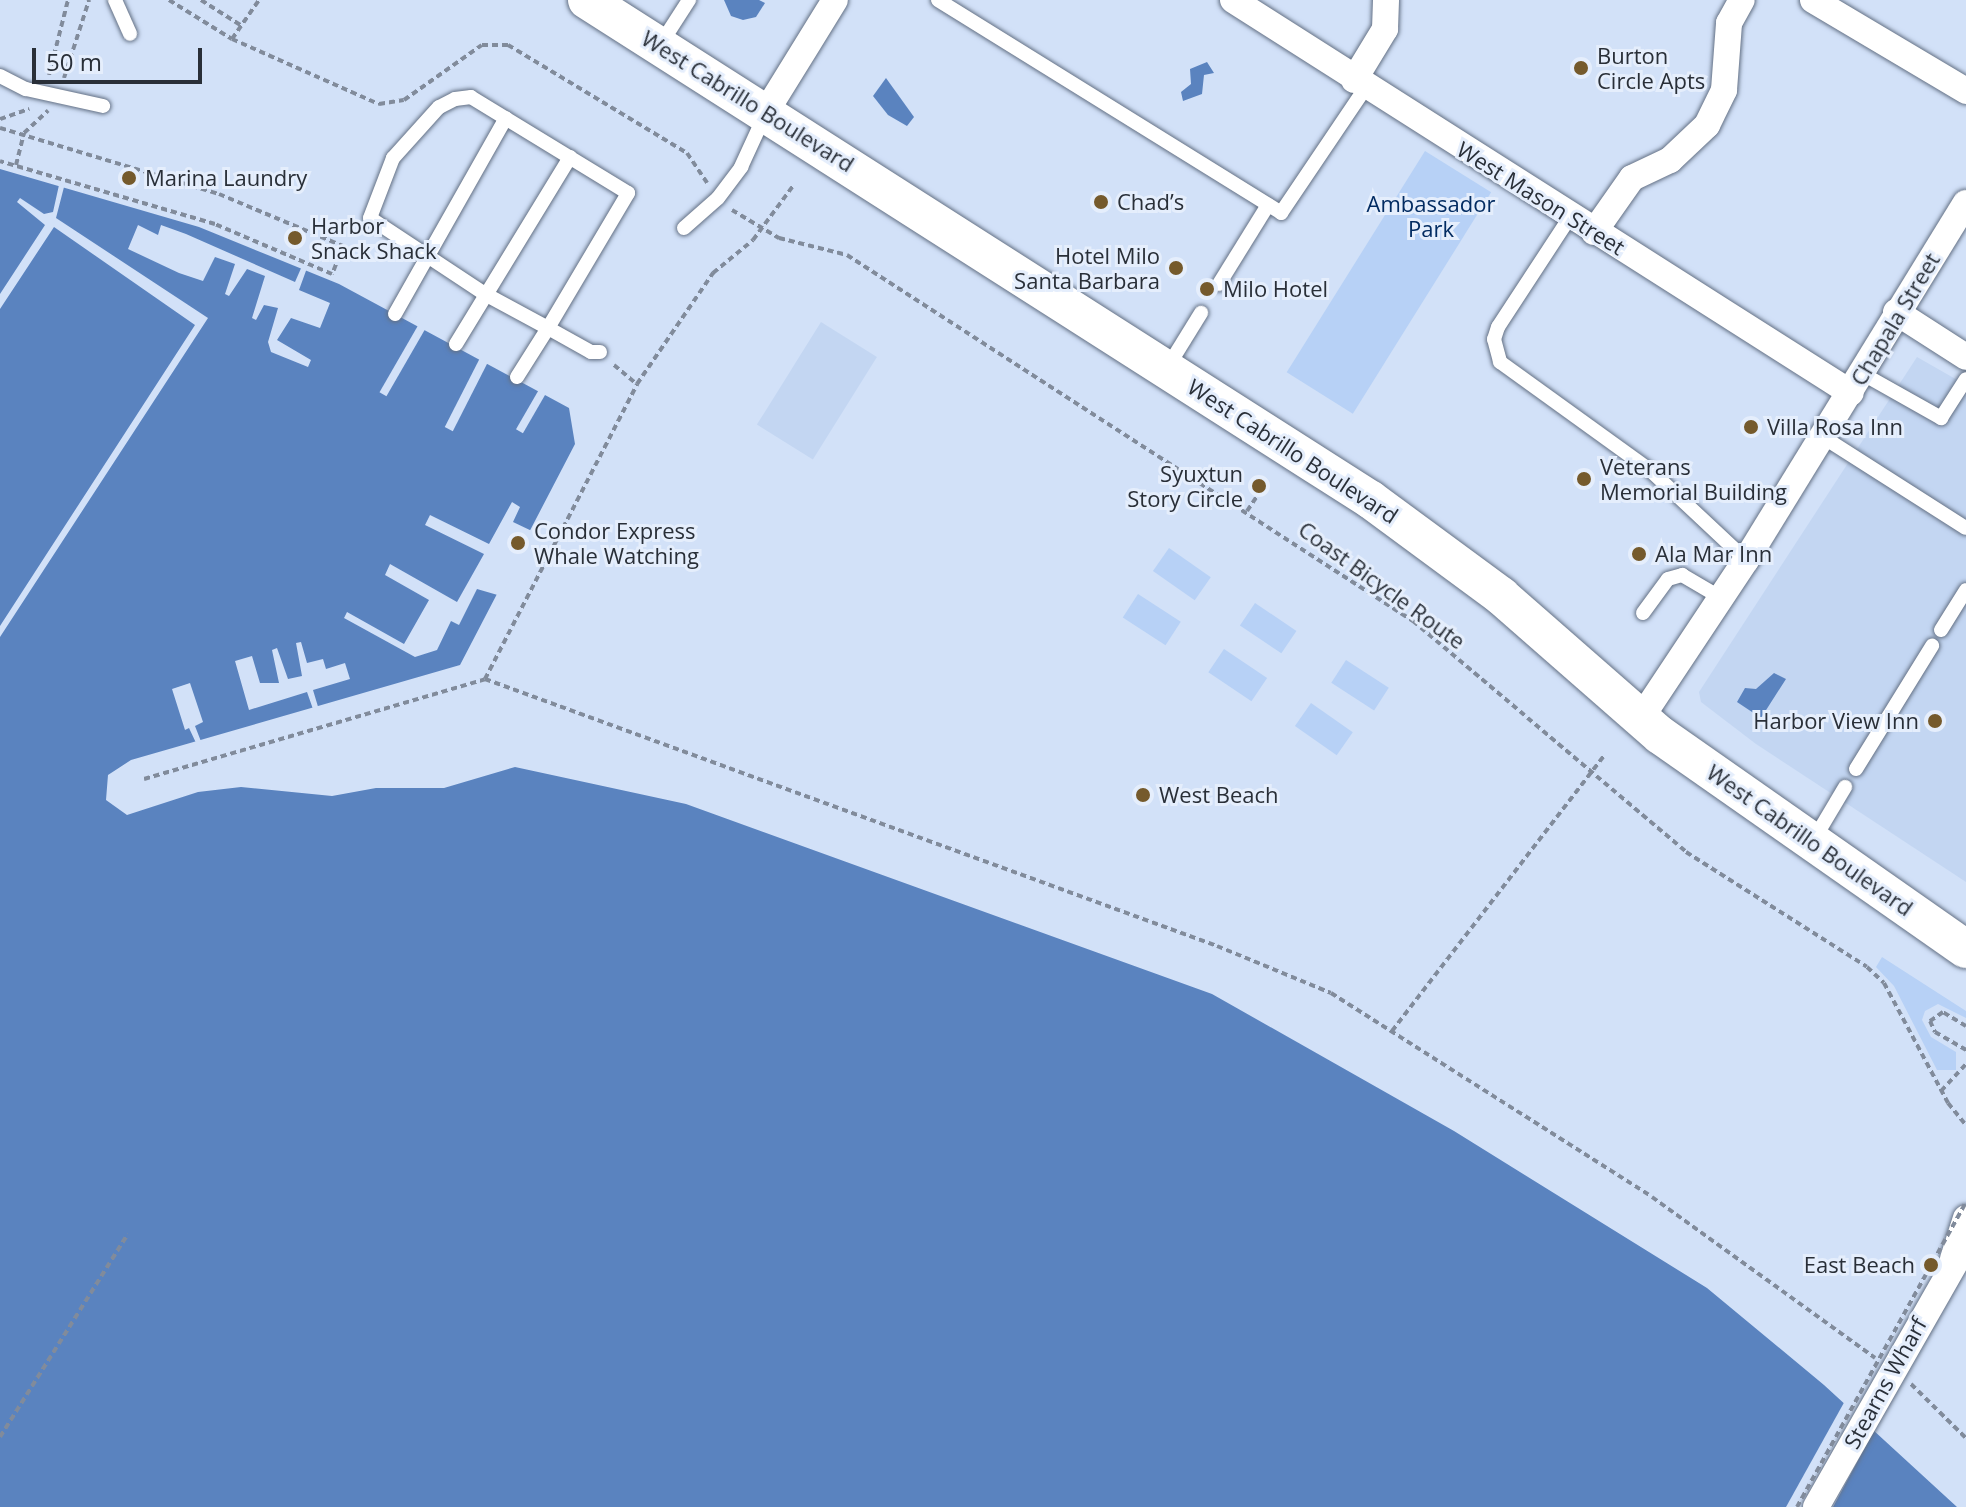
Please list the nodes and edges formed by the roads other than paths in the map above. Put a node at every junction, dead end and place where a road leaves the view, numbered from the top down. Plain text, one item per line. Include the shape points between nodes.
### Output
1 (115, 0) edge
2 (587, 0) edge
3 (689, 0) edge
4 (835, 0) edge
5 (938, 0) edge
6 (1233, 0) edge
7 (1386, 0) edge
8 (1742, 0) edge
9 (1813, 0) edge
10 (130, 34) dead end
11 (660, 45) junction
12 (0, 76) edge
13 (1360, 84) junction
14 (1966, 91) edge
15 (103, 106) dead end
16 (767, 110) junction
17 (506, 118) junction
18 (570, 157) junction
19 (1966, 203) edge
20 (1268, 205) junction
21 (1570, 217) junction
22 (684, 228) dead end
23 (1594, 232) junction
24 (429, 258) junction
25 (1219, 284) dead end
26 (485, 294) junction
27 (1896, 312) junction
28 (1201, 313) dead end
29 (395, 314) dead end
30 (548, 328) junction
31 (456, 344) dead end
32 (600, 352) road end
33 (1966, 357) edge
34 (1166, 369) junction
35 (517, 377) dead end
36 (1966, 379) edge
37 (1857, 383) junction
38 (1823, 437) junction
39 (1966, 528) edge
40 (1746, 560) junction
41 (1966, 590) edge
42 (1721, 598) junction
43 (1643, 613) dead end
44 (1941, 630) dead end
45 (1932, 646) dead end
46 (1641, 718) junction
47 (1856, 769) dead end
48 (1845, 787) dead end
49 (1812, 841) junction
50 (1966, 949) edge
51 (1966, 1218) edge
52 (1959, 1252) edge
53 (1816, 1507) edge

1 - 10 lane
2 - 11 main road, West Cabrillo Boulevard
3 - 11 lane
4 - 16 street
5 - 20 lane
6 - 13 street, West Mason Street
7 - 13 street via 1385,29
8 - 23 street via 1729,23 1724,90 1707,125 1670,160 1632,178
9 - 14 street
11 - 16 main road, West Cabrillo Boulevard
12 - 15 lane
13 - 20 lane via 1281,213
13 - 21 street, West Mason Street
16 - 22 lane via 741,167 718,198
16 - 34 main road, West Cabrillo Boulevard
17 - 18 lane
17 - 24 lane
17 - 24 lane via 471,97 455,99 439,107 393,158 370,218
18 - 26 lane
18 - 30 lane via 628,193
19 - 27 street, Chapala Street
20 - 25 lane
21 - 23 street, West Mason Street
21 - 40 lane via 1498,327 1494,339 1500,362 1651,471
23 - 37 street, West Mason Street
24 - 26 lane
24 - 29 lane
26 - 30 lane
26 - 31 lane
27 - 33 street
27 - 37 street, Chapala Street
28 - 34 lane
30 - 32 lane
30 - 35 lane
34 - 46 main road, West Cabrillo Boulevard via 1433,543
36 - 37 lane via 1941,418
37 - 38 street, Chapala Street
38 - 39 lane
38 - 40 street, Chapala Street
40 - 42 street, Chapala Street
41 - 44 lane
42 - 43 lane via 1682,575 1668,579
42 - 46 street, Chapala Street
45 - 47 lane
46 - 49 main road, West Cabrillo Boulevard
48 - 49 lane
49 - 50 main road, West Cabrillo Boulevard
51 - 52 street, Stearns Wharf
52 - 53 street, Stearns Wharf

